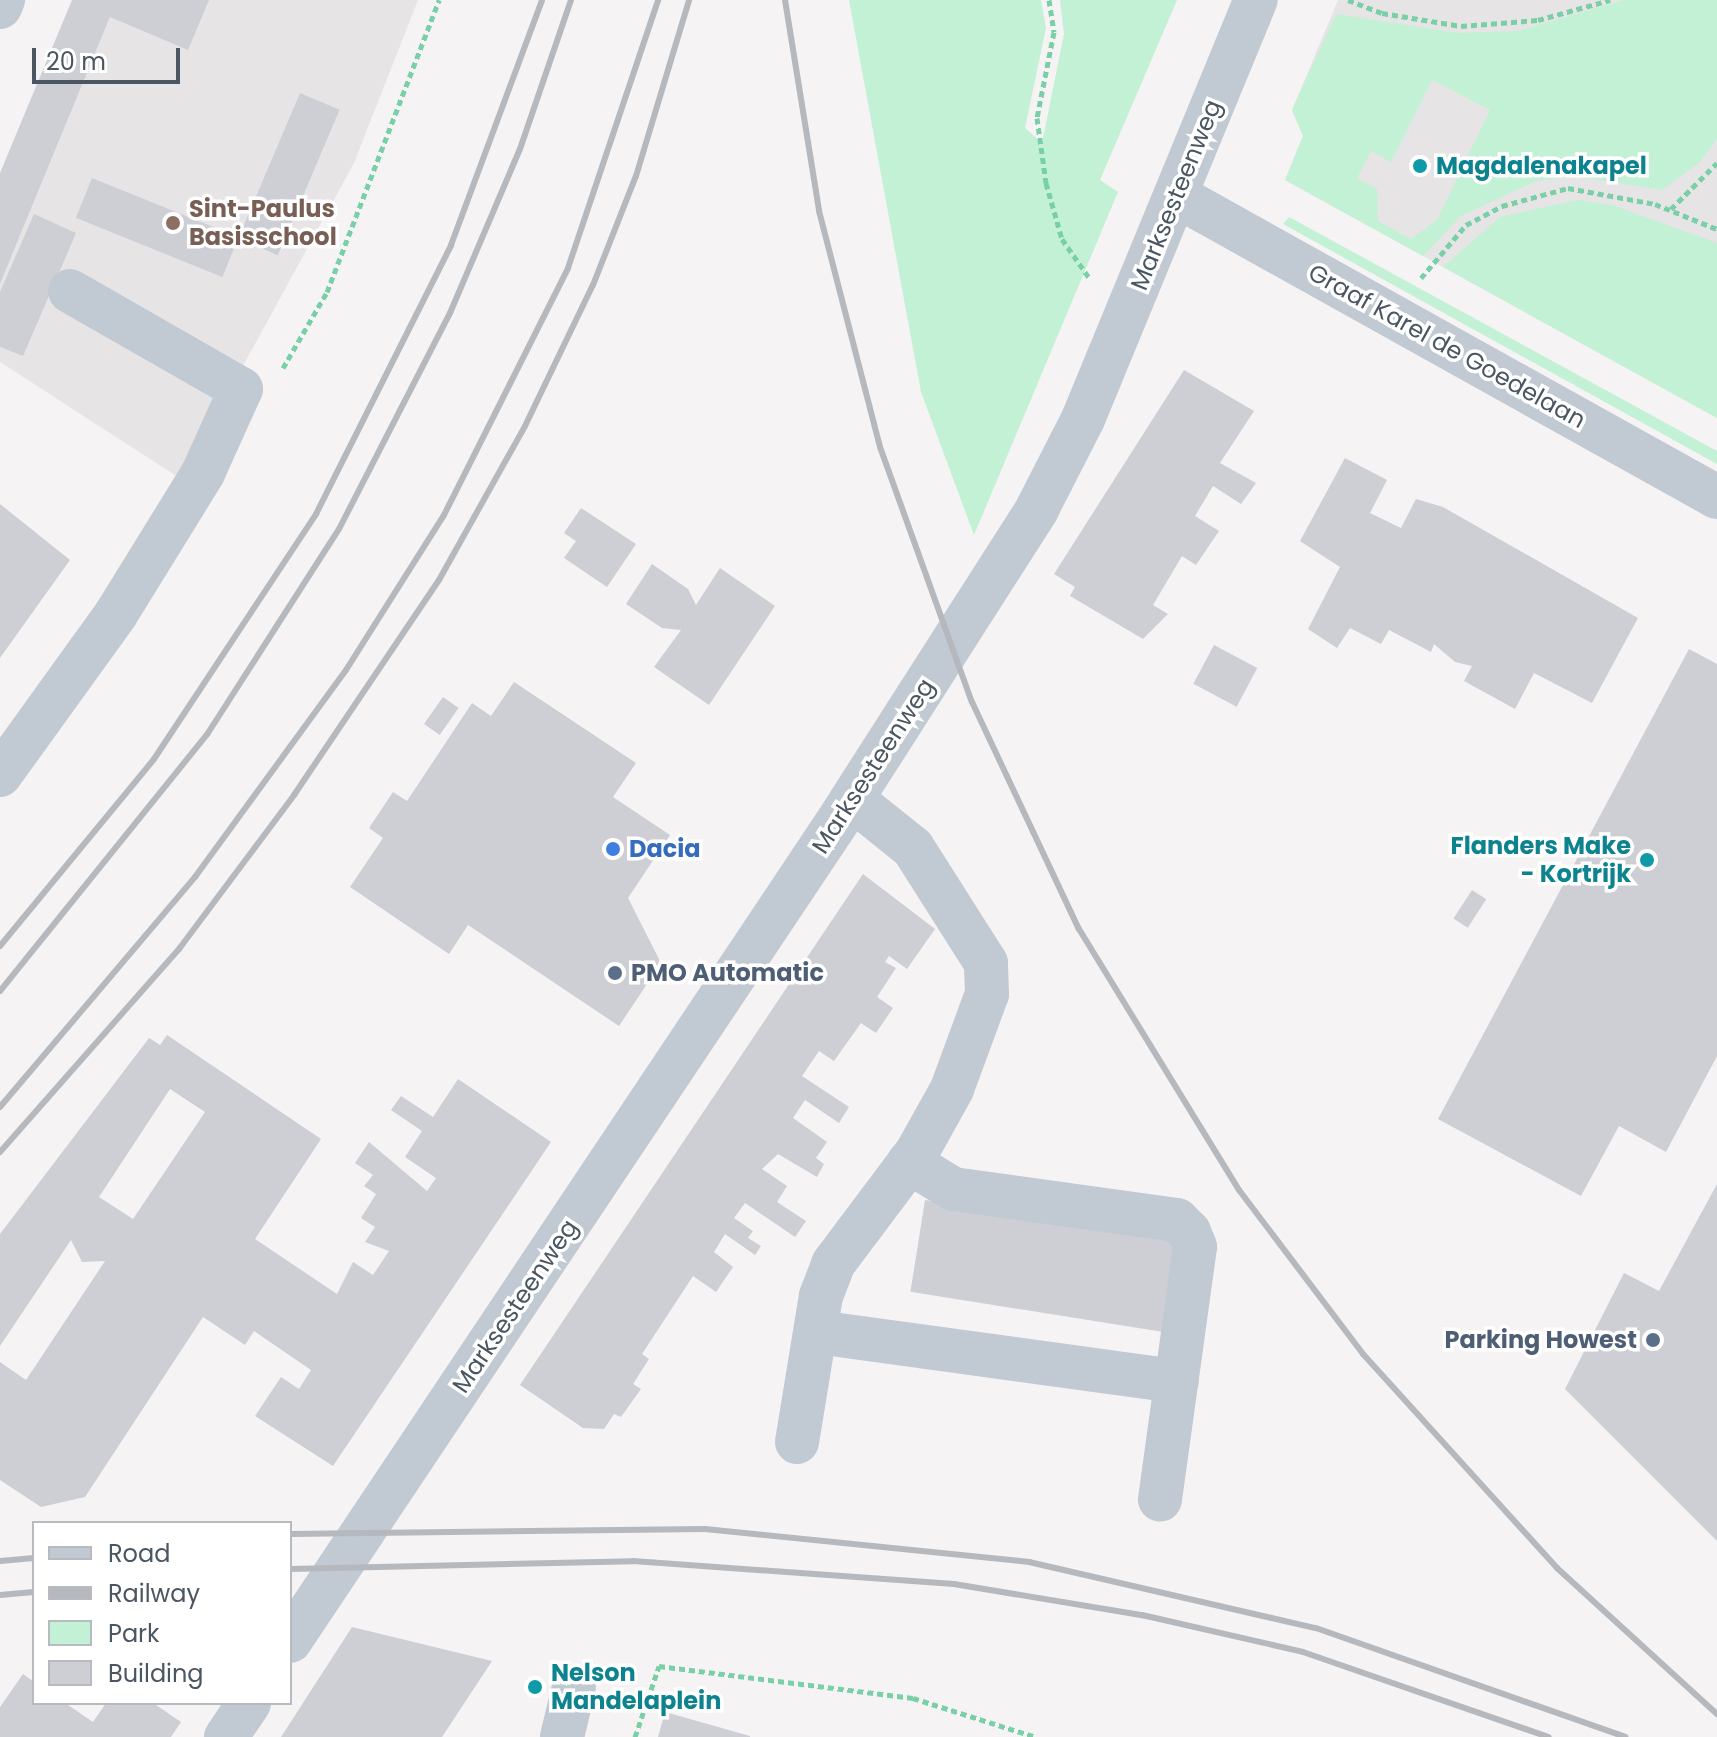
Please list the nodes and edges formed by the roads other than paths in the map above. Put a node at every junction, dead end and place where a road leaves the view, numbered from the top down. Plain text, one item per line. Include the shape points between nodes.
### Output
1 (3, 0) edge
2 (1256, 0) edge
3 (0, 7) edge
4 (1177, 196) junction
5 (70, 291) dead end
6 (1717, 497) edge
7 (0, 775) edge
8 (852, 799) junction
9 (909, 1162) junction
10 (817, 1332) junction
11 (1177, 1381) junction
12 (797, 1442) dead end
13 (1160, 1500) dead end
14 (292, 1638) edge
15 (574, 1687) dead end
16 (248, 1705) edge
17 (226, 1737) edge
18 (562, 1737) edge

1 - 3 street
2 - 4 street, Marksesteenweg
4 - 6 street, Graaf Karel de Goedelaan
4 - 8 street, Marksesteenweg via 1037,509
5 - 7 street via 241,389 203,473 116,614
8 - 9 street via 913,848 986,963 987,994 952,1089
8 - 14 street, Marksesteenweg
9 - 10 street via 833,1264
9 - 11 street via 953,1189 1177,1220 1195,1247
10 - 11 street
10 - 12 street
11 - 13 street
15 - 18 street
16 - 17 street

